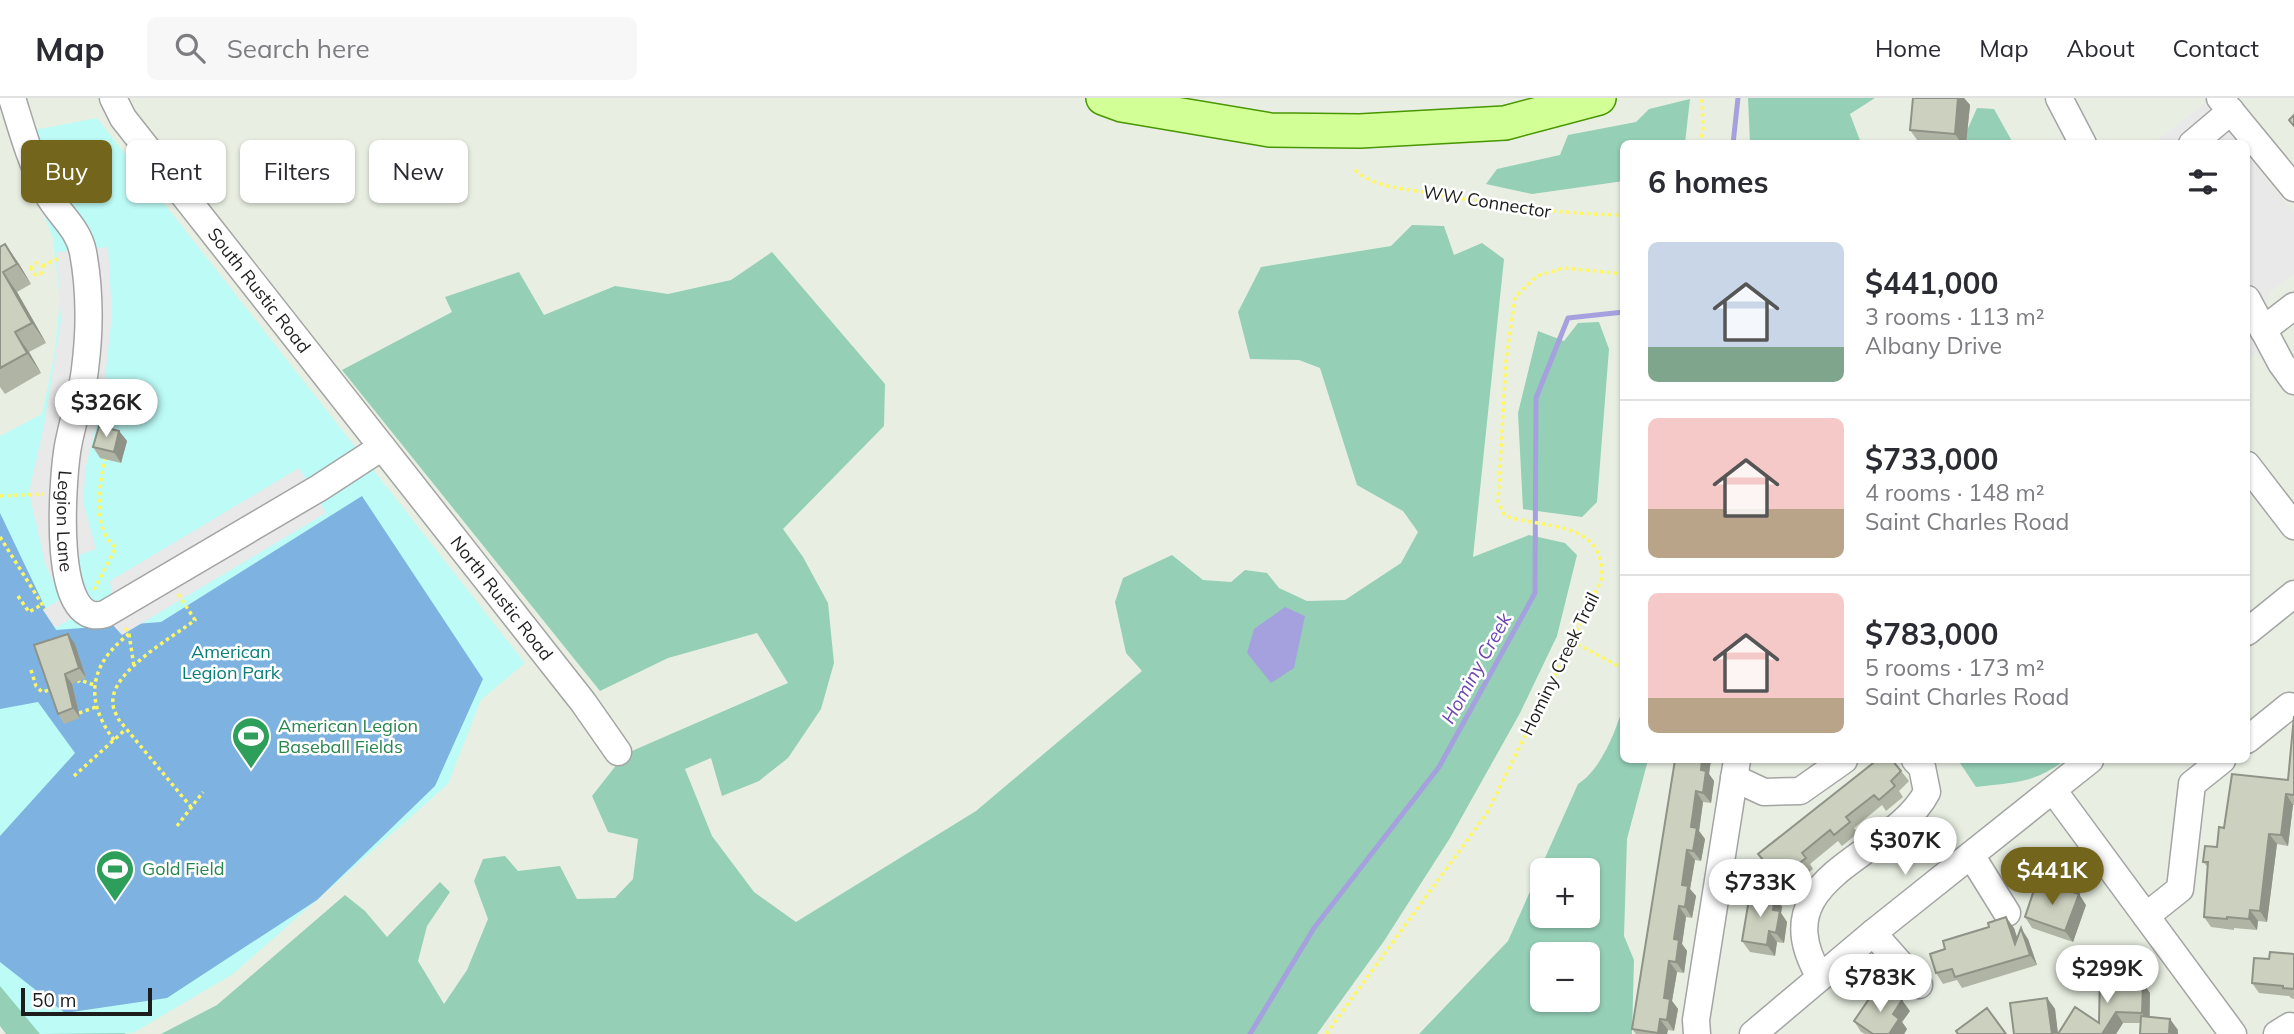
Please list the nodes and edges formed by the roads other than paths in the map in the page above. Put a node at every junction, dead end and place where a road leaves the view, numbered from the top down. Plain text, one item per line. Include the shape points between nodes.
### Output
1 (12, 98) edge
2 (113, 98) edge
3 (1103, 98) edge
4 (1599, 98) edge
5 (2059, 98) edge
6 (2225, 104) edge
7 (2081, 140) edge
8 (2195, 140) edge
9 (2294, 188) edge
10 (2250, 305) edge
11 (2294, 306) edge
12 (2263, 330) junction
13 (2294, 382) edge
14 (383, 447) junction
15 (2250, 469) edge
16 (2294, 526) edge
17 (2294, 594) edge
18 (2250, 630) edge
19 (2294, 707) edge
20 (2250, 738) edge
21 (618, 752) dead end
22 (1839, 763) edge
23 (1917, 763) edge
24 (2086, 763) edge
25 (2218, 763) edge
26 (1735, 769) edge
27 (2053, 790) junction
28 (1971, 855) junction
29 (2007, 913) dead end
30 (2146, 916) junction
31 (1873, 933) junction
32 (1821, 977) junction
33 (1919, 985) dead end
34 (2294, 1027) edge
35 (1697, 1034) edge
36 (1753, 1034) edge
37 (2233, 1034) edge
38 (2277, 1034) edge

1 - 14 street, Legion Lane via 31,160 48,195 73,227 83,254 89,299 85,370 67,452 63,551 73,597 85,611 97,616 114,609
2 - 14 street, South Rustic Road via 123,118
3 - 4 main road via 1270,130 1360,131 1505,123
5 - 7 street
6 - 8 street
6 - 9 street
10 - 12 street
11 - 12 street
12 - 13 street
14 - 21 street, North Rustic Road
15 - 16 street
17 - 18 street
19 - 20 street via 2289,706
22 - 26 street via 1800,791 1764,792
23 - 32 street via 1927,792 1922,802 1889,833 1840,867 1812,901 1805,921 1805,942
24 - 27 street
25 - 30 street via 2192,784 2180,889
26 - 35 street
27 - 28 street
27 - 30 street
28 - 29 street
28 - 31 street
30 - 37 street
31 - 32 street
31 - 33 street
32 - 36 street
34 - 38 street

